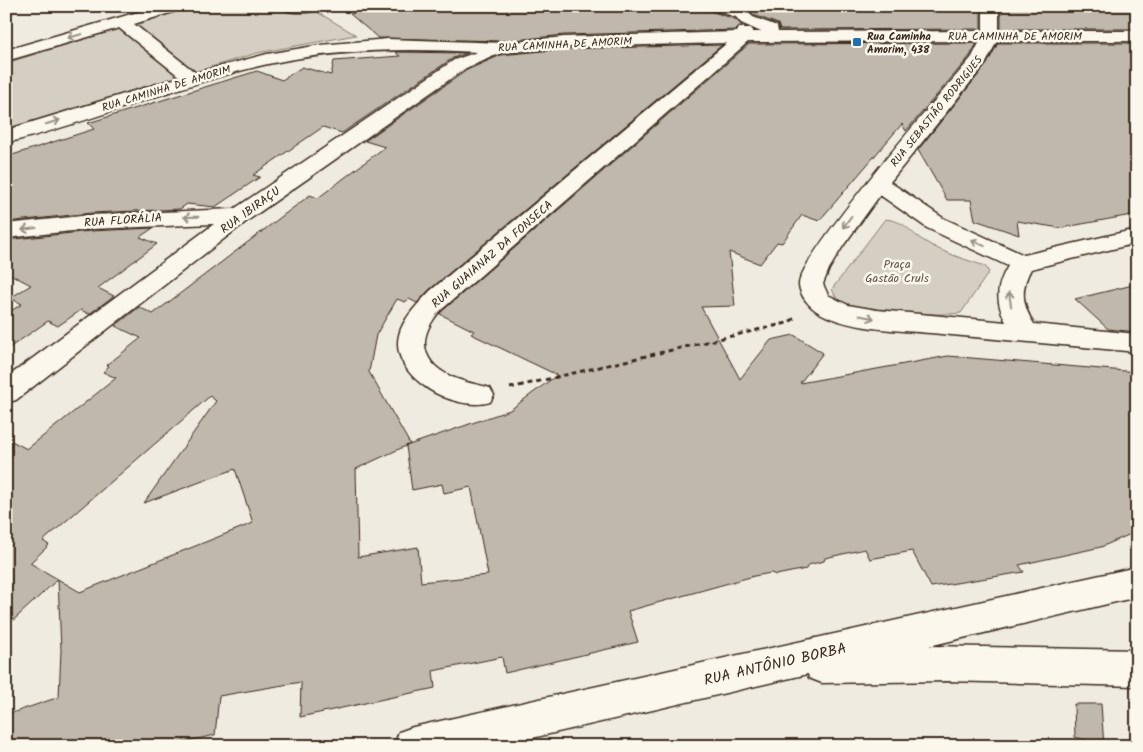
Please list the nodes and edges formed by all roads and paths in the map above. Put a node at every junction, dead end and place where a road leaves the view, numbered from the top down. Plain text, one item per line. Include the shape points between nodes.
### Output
1 (177, 6) edge
2 (287, 6) edge
3 (314, 6) edge
4 (717, 6) edge
5 (991, 6) edge
6 (745, 19) edge
7 (122, 22) junction
8 (991, 36) junction
9 (1137, 36) edge
10 (505, 48) junction
11 (6, 56) edge
12 (193, 79) junction
13 (6, 136) edge
14 (878, 184) junction
15 (239, 216) junction
16 (6, 232) edge
17 (1137, 236) edge
18 (1022, 263) junction
19 (820, 303) junction
20 (1026, 333) junction
21 (1137, 343) edge
22 (6, 393) edge
23 (480, 395) joint
24 (1137, 582) edge
25 (768, 666) junction
26 (1137, 668) edge
27 (413, 746) edge

1 - 7 street
2 - 3 street
4 - 6 street
5 - 8 street, RUA SEBASTIÃO RODRIGUES
6 - 8 street, RUA CAMINHA DE AMORIM via 788,37
6 - 10 street, RUA CAMINHA DE AMORIM
6 - 23 street, RUA GUAIANAZ DA FONSECA via 439,297 420,318 412,336 413,355 420,367 451,388
7 -> 11 street
7 - 12 street
8 - 9 street, RUA CAMINHA DE AMORIM
8 - 14 street, RUA SEBASTIÃO RODRIGUES via 980,59
10 - 12 street, RUA CAMINHA DE AMORIM via 388,44 320,50 267,59
10 - 15 street, RUA IBIRAÇU via 460,64
13 -> 12 street, RUA CAMINHA DE AMORIM
18 -> 14 street via 935,223
14 -> 19 street via 814,270 810,283
15 -> 16 street, RUA FLORÁLIA via 91,222
15 - 22 street, RUA IBIRAÇU
17 - 18 street
20 -> 18 street via 1011,307 1009,290
19 -> 20 street via 876,319
19 - 23 path via 787,323
20 - 21 street
24 - 25 street, RUA ANTÔNIO BORBA
25 - 26 street via 947,664
25 - 27 street, RUA ANTÔNIO BORBA

